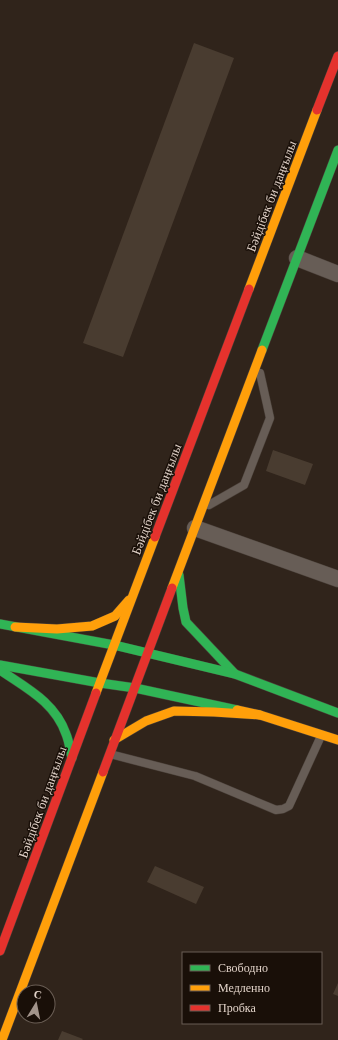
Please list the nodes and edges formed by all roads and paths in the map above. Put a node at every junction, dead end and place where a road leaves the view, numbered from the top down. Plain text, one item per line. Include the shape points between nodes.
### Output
1 (338, 56) edge
2 (338, 150) edge
3 (297, 258) junction
4 (338, 274) edge
5 (258, 363) junction
6 (203, 508) junction
7 (195, 528) junction
8 (178, 572) junction
9 (338, 579) edge
10 (136, 588) junction
11 (0, 624) edge
12 (15, 626) junction
13 (114, 645) junction
14 (148, 653) junction
15 (0, 665) edge
16 (0, 670) edge
17 (235, 674) junction
18 (100, 683) junction
19 (135, 688) junction
20 (338, 713) edge
21 (260, 715) junction
22 (321, 735) junction
23 (114, 740) junction
24 (338, 740) edge
25 (109, 753) junction
26 (72, 758) junction
27 (0, 951) edge
28 (2, 1040) edge

1 - 10 main road, Бәйдібек би даңғылы
2 - 3 main road
3 - 4 street
3 - 5 main road
5 - 6 main road
5 - 6 lane via 270,418 267,426 244,485
6 - 7 main road
7 - 8 main road
7 - 9 street
8 - 14 main road
8 - 17 main road via 186,622
10 - 12 main road via 127,603 114,616 92,626 58,629
10 - 13 main road, Бәйдібек би даңғылы
11 - 12 main road
12 - 13 main road
13 - 14 main road
13 - 18 main road, Бәйдібек би даңғылы
14 - 17 main road
14 - 19 main road
15 - 18 main road
16 - 26 main road via 43,700 56,714 66,733
17 - 20 main road
18 - 19 main road
18 - 26 main road, Бәйдібек би даңғылы
19 - 21 main road
19 - 23 main road
21 - 22 main road
21 - 23 main road via 174,711 146,721
22 - 24 main road
22 - 25 lane via 289,806 283,810 276,810 195,776
23 - 25 main road
25 - 28 main road
26 - 27 main road, Бәйдібек би даңғылы

